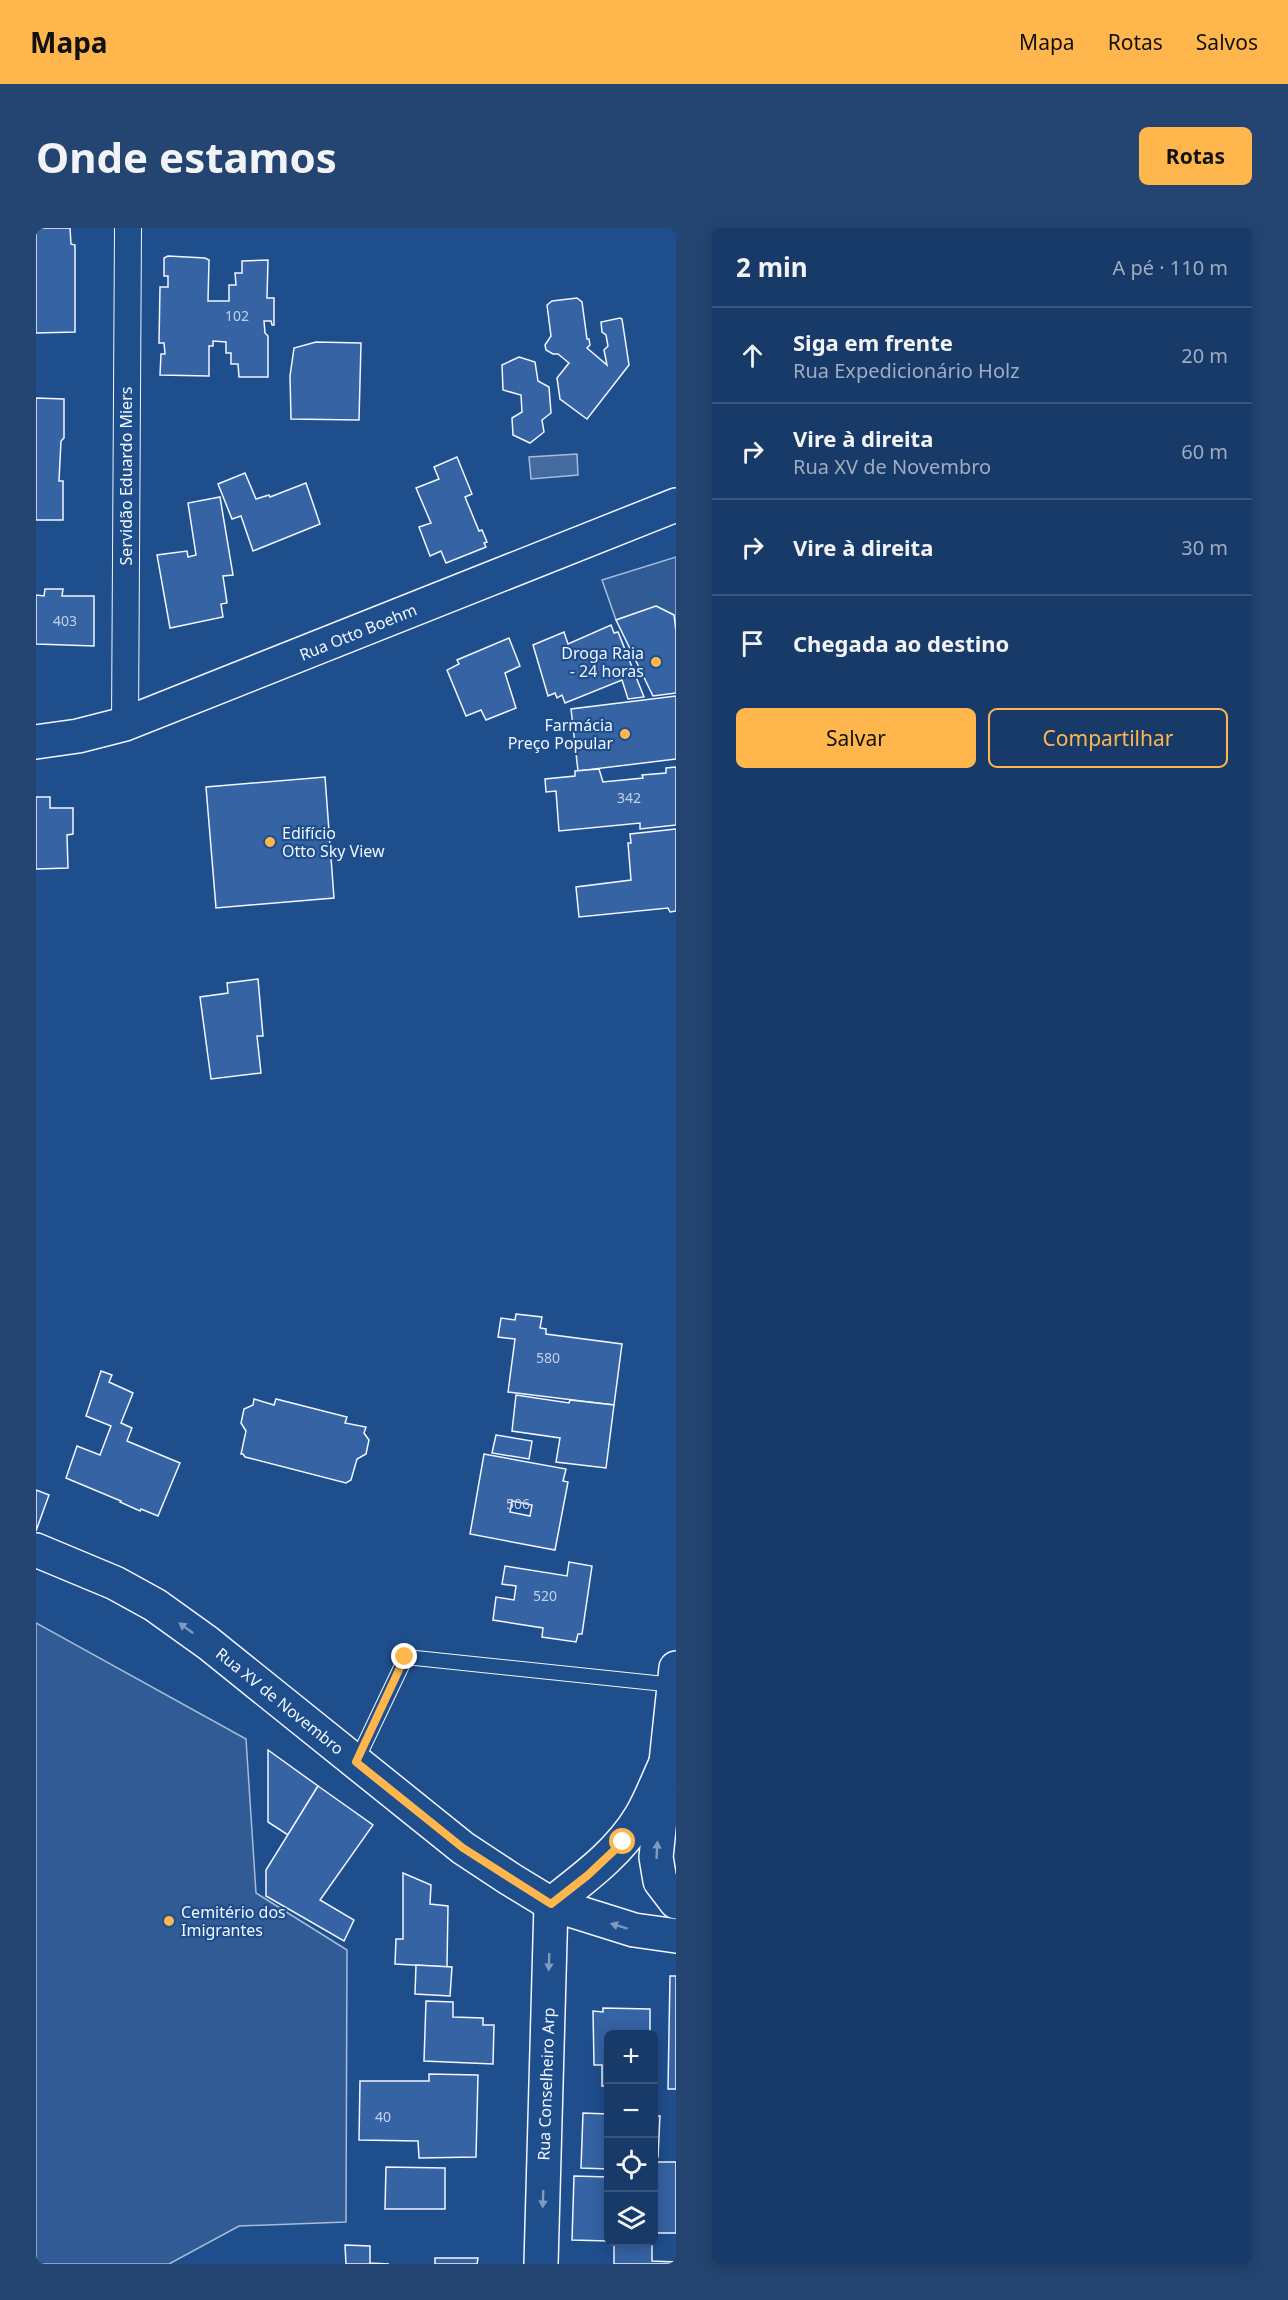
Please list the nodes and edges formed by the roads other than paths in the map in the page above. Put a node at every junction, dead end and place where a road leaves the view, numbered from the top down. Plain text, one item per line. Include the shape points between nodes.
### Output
1 (128, 228) edge
2 (676, 505) edge
3 (124, 724) junction
4 (36, 742) edge
5 (36, 1550) edge
6 (675, 1676) edge
7 (356, 1762) junction
8 (665, 1766) junction
9 (676, 1902) edge
10 (551, 1904) junction
11 (676, 1936) edge
12 (541, 2264) edge

1 - 3 street, Servidão Eduardo Miers
2 - 3 main road, Rua Otto Boehm
3 - 4 main road, Rua Otto Boehm
7 -> 5 main road, Rua XV de Novembro via 154,1605 115,1583
6 - 7 lane via 405,1657
6 - 8 main road
7 - 10 main road, Rua XV de Novembro via 463,1848
9 -> 8 main road via 660,1881 656,1857
8 - 10 main road via 642,1815 623,1842
11 -> 10 main road, Rua XV de Novembro via 634,1930
10 -> 12 main road, Rua Conselheiro Arp

